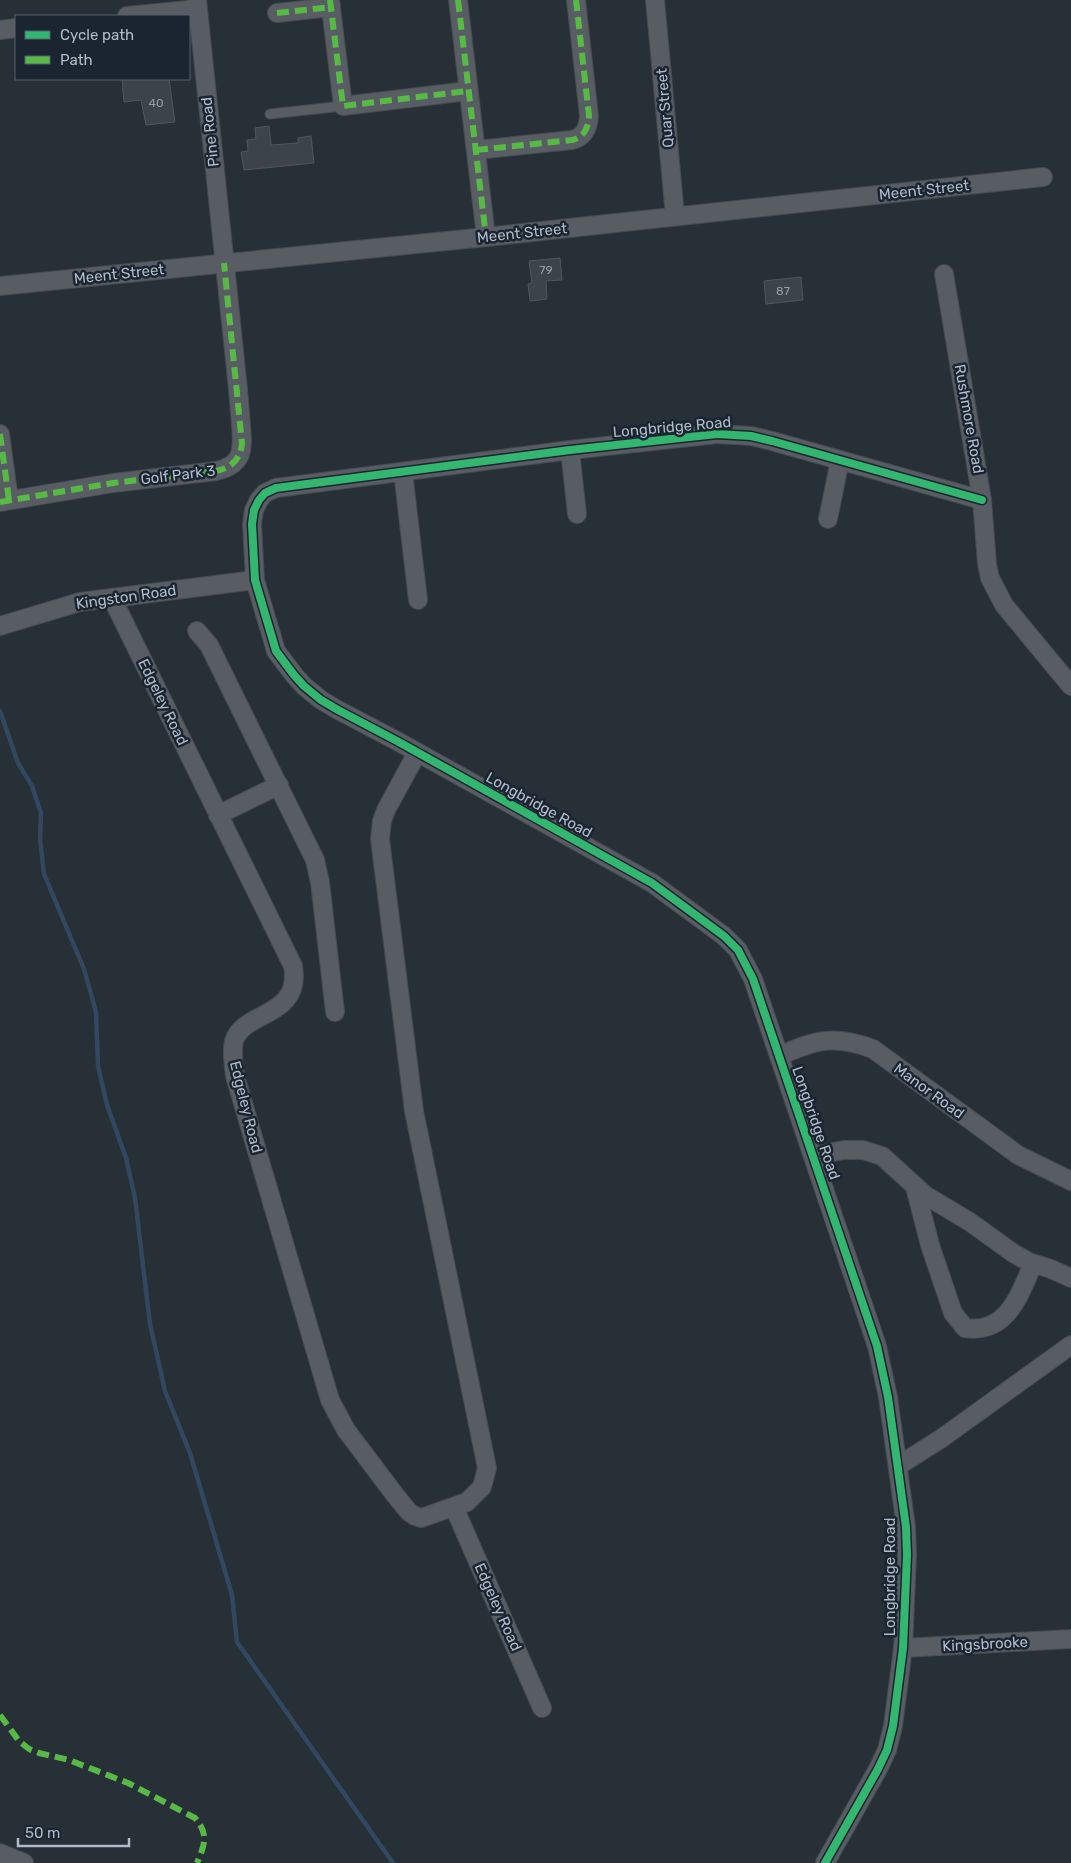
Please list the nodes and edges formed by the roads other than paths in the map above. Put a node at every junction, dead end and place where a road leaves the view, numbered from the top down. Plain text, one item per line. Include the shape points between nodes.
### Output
1 (458, 0) edge
2 (576, 0) edge
3 (655, 0) edge
4 (198, 4) edge
5 (331, 4) edge
6 (277, 13) dead end
7 (133, 15) edge
8 (15, 28) edge
9 (0, 30) edge
10 (468, 91) junction
11 (344, 106) junction
12 (270, 114) dead end
13 (476, 150) junction
14 (1043, 177) dead end
15 (675, 216) junction
16 (486, 238) junction
17 (224, 264) junction
18 (944, 274) dead end
19 (0, 286) edge
20 (0, 434) edge
21 (570, 450) junction
22 (840, 460) junction
23 (403, 472) junction
24 (982, 500) junction
25 (4, 501) edge
26 (577, 514) dead end
27 (828, 519) dead end
28 (255, 580) junction
29 (112, 598) junction
30 (418, 600) dead end
31 (0, 626) edge
32 (197, 631) dead end
33 (1071, 686) edge
34 (417, 753) junction
35 (278, 785) junction
36 (218, 815) junction
37 (335, 1012) dead end
38 (779, 1056) junction
39 (813, 1156) junction
40 (1071, 1182) edge
41 (915, 1187) junction
42 (1033, 1264) junction
43 (1071, 1278) edge
44 (1071, 1345) edge
45 (898, 1466) junction
46 (454, 1507) junction
47 (1069, 1639) edge
48 (903, 1648) junction
49 (542, 1708) dead end
50 (0, 1853) edge
51 (24, 1863) edge
52 (825, 1863) edge

1 - 10 street
2 - 13 street via 589,116 584,134 572,140
3 - 15 street, Quar Street
4 - 7 street
4 - 17 street, Pine Road
5 - 6 street
5 - 11 street
8 - 9 street
10 - 11 street
10 - 13 street
11 - 12 lane
13 - 16 street
14 - 15 street, Meent Street
15 - 16 street, Meent Street
16 - 17 street, Meent Street
17 - 19 street, Meent Street
17 - 25 street, Golf Park 3 via 242,444 238,459 216,471 112,482
18 - 24 street, Rushmore Road
20 - 25 street, Golf Park 3
21 - 22 street, Longbridge Road via 733,434
21 - 23 street, Longbridge Road
21 - 26 street
22 - 24 street, Longbridge Road
22 - 27 street
23 - 28 street, Longbridge Road via 293,485 265,493 254,510 252,524
23 - 30 street
24 - 33 street, Rushmore Road via 987,564 995,590
28 - 29 street, Kingston Road
28 - 34 street, Longbridge Road via 276,651 294,675 321,700
29 - 31 street, Kingston Road via 80,602
29 - 36 street, Edgeley Road
32 - 35 street via 209,645
34 - 38 street, Longbridge Road via 652,883 724,936 738,950 753,979
34 - 46 street, Edgeley Road via 386,810 380,839 414,1112 487,1468 482,1487 467,1502
35 - 36 street
35 - 37 street via 315,860
36 - 46 street, Edgeley Road via 293,966 293,985 288,996 267,1014 244,1027 234,1040 232,1055 324,1384 346,1430 409,1512 421,1518
38 - 39 street, Longbridge Road
38 - 40 street, Manor Road via 826,1040 852,1041 872,1049 1018,1155
39 - 41 street via 863,1150 882,1156
39 - 45 street, Longbridge Road via 877,1346
41 - 42 street
41 - 42 street via 930,1246 953,1312 965,1328 977,1329 997,1323 1016,1300
42 - 43 street
44 - 45 street
45 - 48 street, Longbridge Road via 907,1555
46 - 49 street, Edgeley Road
47 - 48 street, Kingsbrooke
48 - 52 street, Longbridge Road via 887,1750
50 - 51 street

